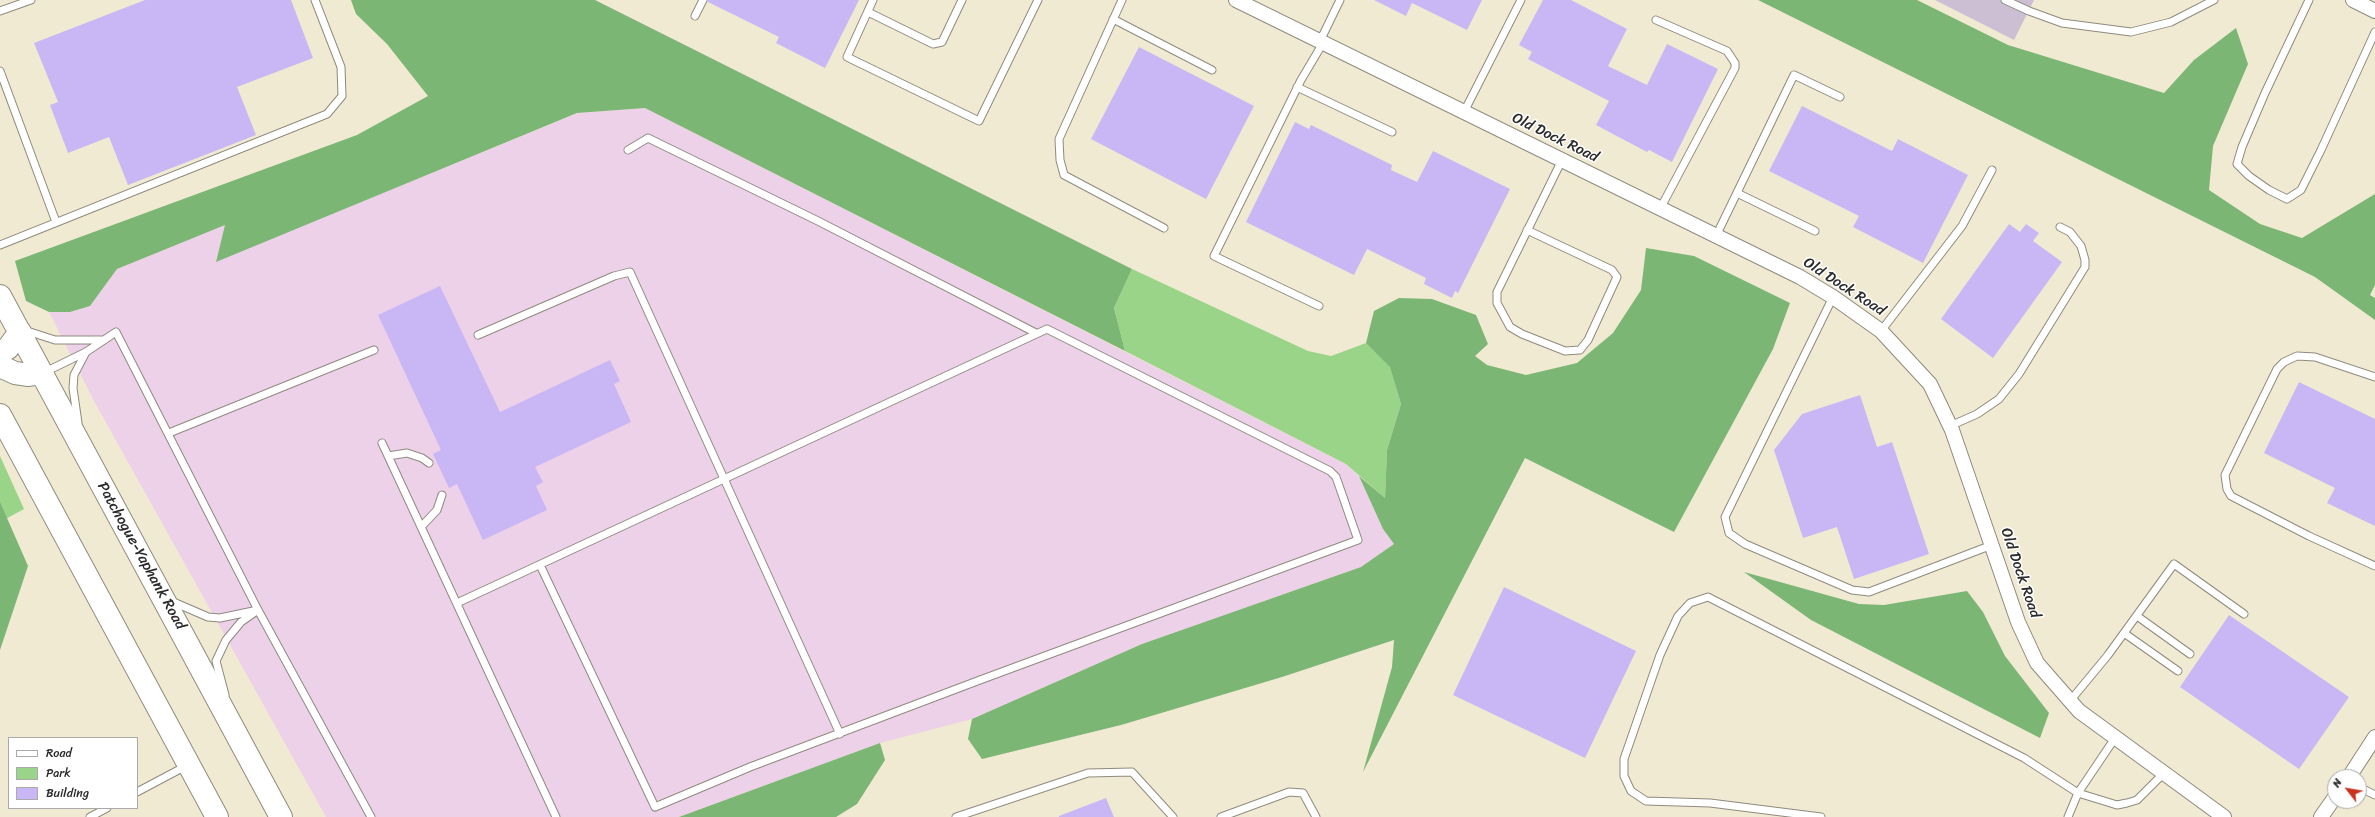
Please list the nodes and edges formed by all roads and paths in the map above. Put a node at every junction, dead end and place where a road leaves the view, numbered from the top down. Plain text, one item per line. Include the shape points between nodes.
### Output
1 (31, 0) edge
2 (315, 0) edge
3 (703, 0) edge
4 (873, 0) edge
5 (960, 0) edge
6 (1038, 0) edge
7 (1122, 0) edge
8 (1236, 0) edge
9 (1340, 0) edge
10 (1520, 0) edge
11 (2005, 0) edge
12 (2214, 0) edge
13 (2309, 0) edge
14 (2353, 0) edge
15 (0, 11) edge
16 (2375, 11) edge
17 (868, 12) junction
18 (695, 16) dead end
19 (1113, 19) junction
20 (1656, 20) dead end
21 (2375, 32) edge
22 (1321, 42) junction
23 (1212, 70) dead end
24 (0, 71) edge
25 (1297, 87) junction
26 (1840, 97) dead end
27 (1464, 112) junction
28 (1392, 132) dead end
29 (628, 150) dead end
30 (1562, 160) junction
31 (1992, 170) dead end
32 (1737, 193) junction
33 (1660, 209) junction
34 (56, 222) junction
35 (2060, 227) dead end
36 (1164, 228) dead end
37 (1527, 230) junction
38 (1815, 231) dead end
39 (1716, 236) junction
40 (0, 245) edge
41 (0, 296) edge
42 (1833, 297) junction
43 (1319, 306) dead end
44 (19, 330) junction
45 (1881, 331) junction
46 (1036, 333) junction
47 (478, 335) dead end
48 (104, 340) junction
49 (374, 350) dead end
50 (86, 352) junction
51 (0, 353) edge
52 (0, 366) edge
53 (42, 373) junction
54 (2375, 376) edge
55 (0, 415) edge
56 (1950, 426) junction
57 (169, 433) junction
58 (382, 443) dead end
59 (82, 447) junction
60 (388, 456) junction
61 (429, 463) dead end
62 (724, 480) junction
63 (442, 495) dead end
64 (421, 527) junction
65 (1992, 545) junction
66 (540, 565) junction
67 (2375, 566) edge
68 (165, 598) junction
69 (457, 603) junction
70 (258, 610) junction
71 (2244, 614) dead end
72 (2137, 616) junction
73 (2124, 632) junction
74 (2190, 654) dead end
75 (2178, 671) dead end
76 (2070, 701) junction
77 (233, 726) junction
78 (840, 734) junction
79 (2375, 737) edge
80 (2115, 738) junction
81 (189, 765) junction
82 (2354, 769) edge
83 (2164, 773) junction
84 (138, 791) edge
85 (2078, 793) junction
86 (2327, 808) edge
87 (104, 809) edge
88 (90, 817) edge
89 (217, 817) edge
90 (281, 817) edge
91 (371, 817) edge
92 (556, 817) edge
93 (956, 817) edge
94 (1173, 817) edge
95 (1221, 817) edge
96 (1316, 817) edge
97 (1821, 817) edge
98 (2068, 817) edge
99 (2224, 817) edge
100 (2321, 817) edge

1 - 15 lane
2 - 34 lane via 341,67 342,96 327,114
3 - 18 lane
4 - 17 lane
5 - 17 lane via 942,42 933,44
6 - 17 lane via 979,121 847,57
7 - 19 lane
8 - 22 street, Old Dock Road
9 - 22 lane
10 - 27 lane
11 - 12 lane via 2062,23 2131,32 2171,22
13 - 21 lane via 2242,147 2237,164 2268,190 2287,199 2301,190
14 - 16 street
19 - 23 lane
19 - 36 lane via 1059,139 1064,175
20 - 33 lane via 1727,51 1735,63 1735,68
22 - 25 lane
22 - 27 street, Old Dock Road
24 - 34 lane
25 - 28 lane
25 - 43 lane via 1214,256
26 - 32 lane via 1794,75
27 - 30 street, Old Dock Road
29 - 46 lane via 648,138 818,221
30 - 33 street, Old Dock Road
30 - 37 lane
31 - 45 lane via 1962,226
32 - 38 lane
32 - 39 lane
33 - 39 street, Old Dock Road
34 - 40 lane
35 - 56 lane via 2070,232 2081,246 2086,260 2085,267 2019,374 2004,393 1977,414
37 - 37 lane via 1497,292 1500,313 1510,327 1522,334 1565,351 1580,350 1588,340 1617,277 1612,270
39 - 42 street, Old Dock Road via 1800,277
41 - 44 main road, Patchogue-Yaphank Road
42 - 45 street, Old Dock Road
42 - 65 lane via 1725,518 1729,533 1745,544 1852,590 1869,592
44 - 48 lane via 55,340
44 - 51 main road via 8,348
44 - 53 main road, Patchogue-Yaphank Road
45 - 56 street, Old Dock Road via 1930,384
46 - 62 lane
46 - 78 lane via 1047,329 1330,471 1336,477 1358,540 1137,620
47 - 62 lane via 614,276 630,272
48 - 50 lane
48 - 57 lane via 116,332
49 - 57 lane
50 - 53 lane
50 - 59 lane via 74,375 73,388
52 - 53 main road via 15,373
53 - 59 main road, Patchogue-Yaphank Road
54 - 67 lane via 2315,357 2297,356 2284,362 2277,369 2225,475 2231,496
55 - 81 main road
56 - 65 street, Old Dock Road
57 - 70 lane
58 - 60 lane
59 - 68 main road, Patchogue-Yaphank Road
60 - 61 lane via 407,453
60 - 64 lane
62 - 66 lane
62 - 78 lane
63 - 64 lane via 437,510
64 - 69 lane
65 - 76 street, Old Dock Road via 2018,622 2037,663
66 - 69 lane
66 - 78 lane via 655,807
68 - 70 lane via 208,617 220,618
68 - 77 main road, Patchogue-Yaphank Road
69 - 92 lane
70 - 77 lane via 241,622 226,640 216,661
70 - 91 lane
71 - 72 lane via 2174,564
72 - 73 lane
72 - 74 lane
73 - 75 lane
73 - 76 lane
76 - 80 street, Old Dock Road via 2079,711
77 - 90 main road, Patchogue-Yaphank Road
79 - 82 street
80 - 83 street, Old Dock Road
80 - 85 lane
81 - 84 lane
81 - 89 main road
83 - 85 lane via 2137,800 2127,803 2117,805
83 - 99 street, Old Dock Road
85 - 97 lane via 2024,758 1708,597 1690,602 1678,616 1660,656 1624,759 1624,776 1631,791 1646,801 1710,804
85 - 98 lane
86 - 100 street
87 - 88 lane
93 - 94 lane via 1088,773 1132,772
95 - 96 lane via 1289,792 1303,793

